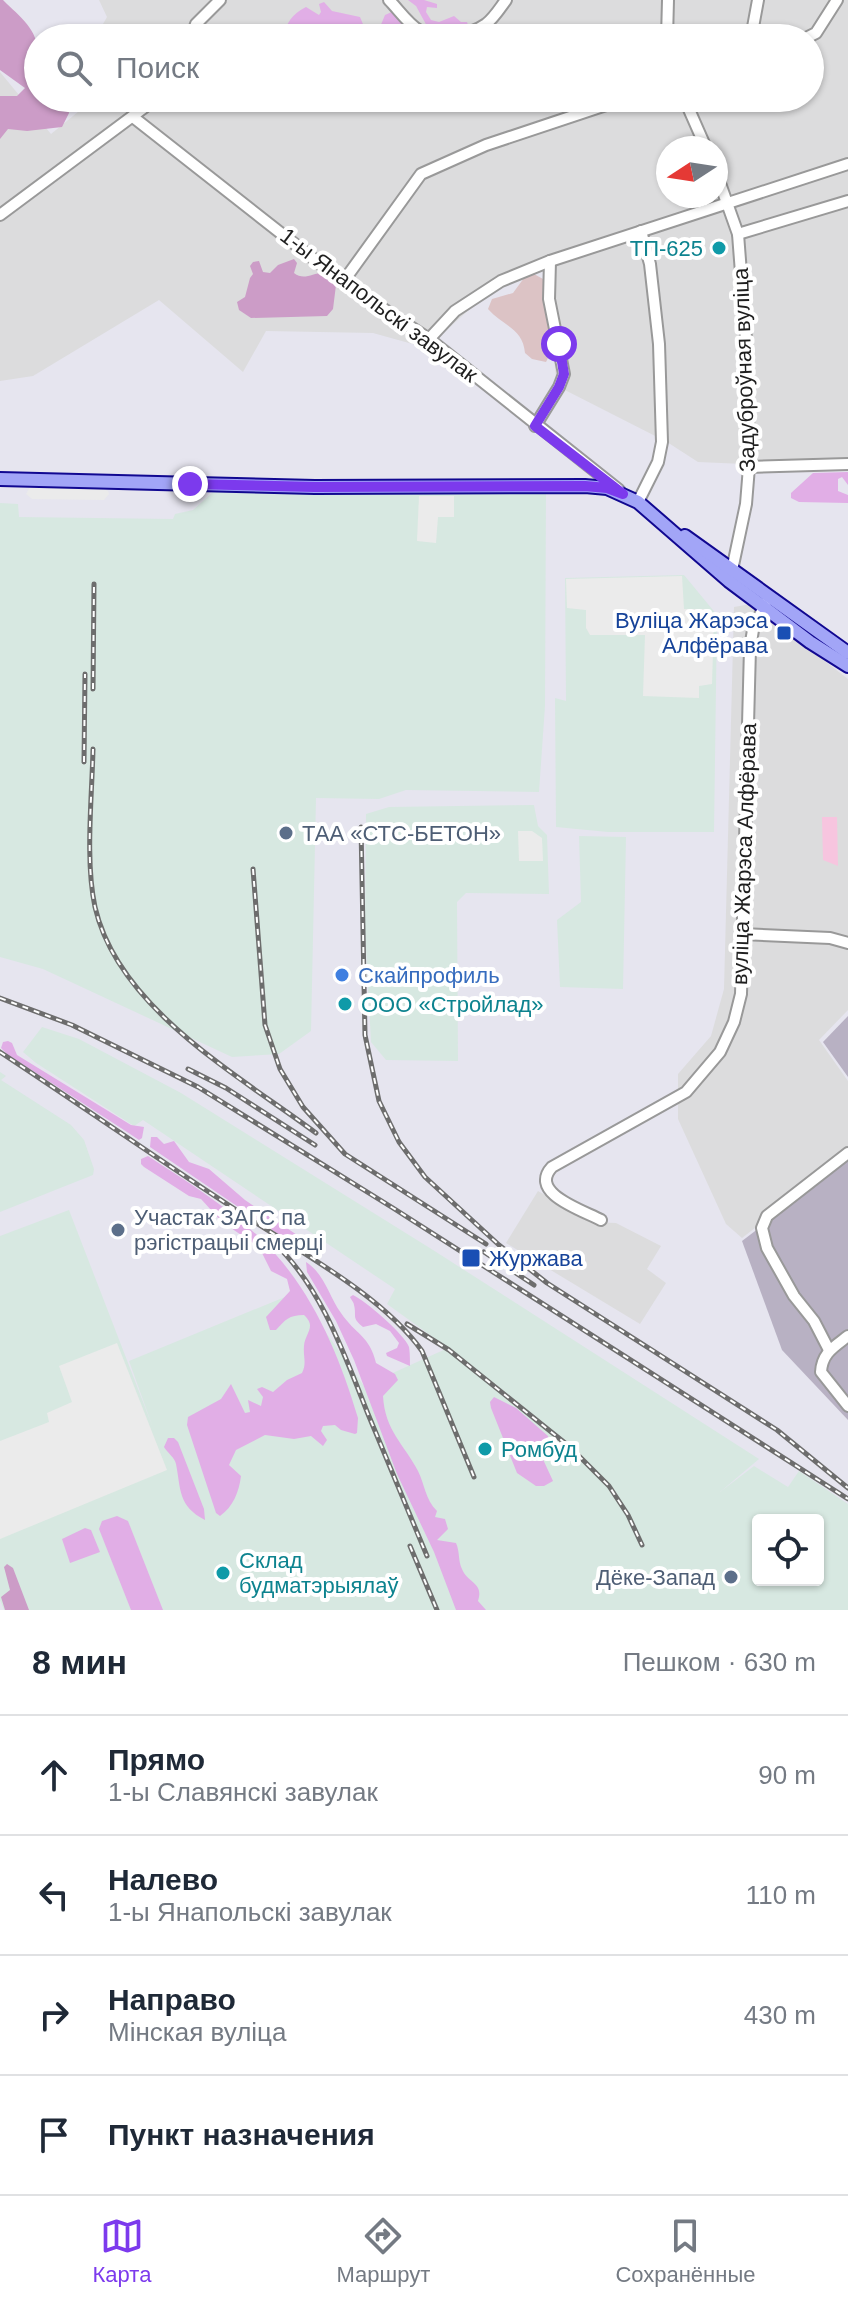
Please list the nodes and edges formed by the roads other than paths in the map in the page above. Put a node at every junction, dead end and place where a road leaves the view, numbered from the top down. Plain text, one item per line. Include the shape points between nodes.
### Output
1 (220, 0) edge
2 (389, 0) edge
3 (506, 0) edge
4 (668, 0) edge
5 (758, 0) edge
6 (837, 0) edge
7 (196, 24) edge
8 (413, 24) edge
9 (485, 24) edge
10 (667, 24) edge
11 (754, 24) edge
12 (822, 24) edge
13 (139, 112) edge
14 (585, 112) edge
15 (690, 112) edge
16 (133, 117) junction
17 (701, 136) edge
18 (848, 164) edge
19 (848, 201) edge
20 (729, 203) junction
21 (0, 215) edge
22 (641, 231) junction
23 (738, 234) junction
24 (550, 261) junction
25 (343, 282) junction
26 (429, 339) junction
27 (535, 426) junction
28 (848, 464) edge
29 (749, 467) junction
30 (0, 479) edge
31 (623, 494) junction
32 (638, 502) junction
33 (730, 575) junction
34 (766, 601) junction
35 (848, 653) edge
36 (848, 666) edge
37 (742, 934) junction
38 (848, 943) edge
39 (848, 1153) edge
40 (601, 1220) dead end
41 (848, 1336) edge
42 (829, 1350) junction
43 (848, 1406) edge

1 - 7 street
2 - 8 street
3 - 9 street
4 - 10 street
5 - 11 street
6 - 12 street
13 - 16 street
14 - 25 street via 486,145 421,174
15 - 17 street
16 - 21 street
16 - 25 street, 1-ы Янапольскі завулак
18 - 20 street
19 - 23 street
20 - 22 street
20 - 23 street, Задуброўная вуліца
22 - 24 street
22 - 32 street via 659,344 662,442
23 - 29 street, Задуброўная вуліца
24 - 26 street via 482,291
24 - 27 street via 549,299 564,374
25 - 26 street, 1-ы Янапольскі завулак
26 - 27 street, 1-ы Янапольскі завулак
27 - 31 street, 1-ы Янапольскі завулак
28 - 29 street
29 - 33 street, Задуброўная вуліца
30 - 31 main road via 315,487 585,486
31 - 32 main road
32 - 33 main road
33 - 34 main road
34 - 35 main road
34 - 36 main road via 810,642
34 - 37 street, вуліца Жарэса Алфёрава via 750,648
37 - 38 street
37 - 40 street, вуліца Жарэса Алфёрава via 741,994 720,1052 681,1097 546,1174 548,1189 556,1196
39 - 42 street via 767,1216 762,1228 767,1248
41 - 42 street
42 - 43 street via 821,1372

